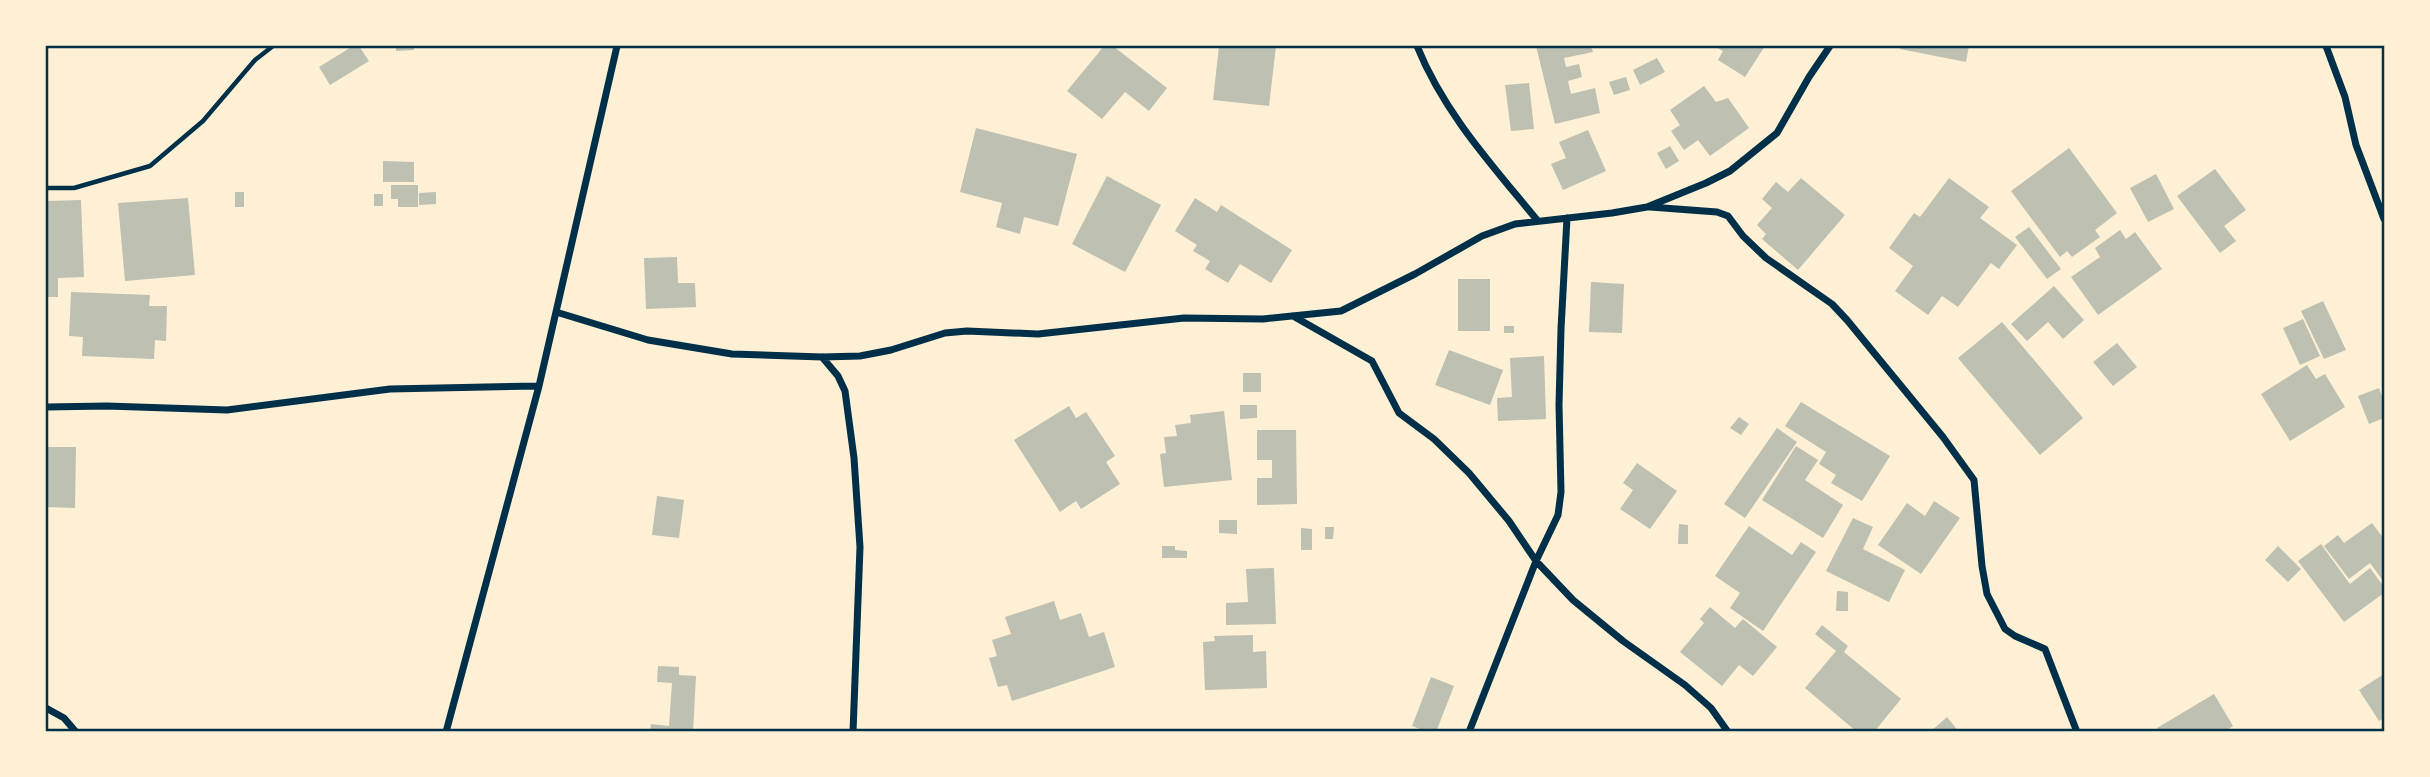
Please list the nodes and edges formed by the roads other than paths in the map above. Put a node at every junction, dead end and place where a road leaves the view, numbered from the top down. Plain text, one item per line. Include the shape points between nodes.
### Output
1 (617, 46) edge
2 (1417, 46) edge
3 (1830, 46) edge
4 (2326, 46) edge
5 (1647, 207) junction
6 (1567, 218) junction
7 (2385, 219) edge
8 (1537, 220) junction
9 (556, 312) junction
10 (1293, 316) junction
11 (822, 357) junction
12 (539, 386) junction
13 (46, 407) edge
14 (1536, 561) junction
15 (46, 708) edge
16 (76, 732) edge
17 (446, 732) edge
18 (853, 732) edge
19 (1469, 732) edge
20 (1728, 732) edge
21 (2077, 732) edge

1 - 9 street
2 - 8 street via 1458,124
3 - 5 street via 1768,143 1718,177
4 - 7 street via 2356,145
5 - 6 street
5 - 21 street via 1728,216 1766,258 1832,304 1943,437 1974,480 1982,566 1992,606 2009,632 2045,649
6 - 8 street
6 - 14 street via 1560,367 1561,492 1558,515
8 - 10 street via 1482,236 1341,311
9 - 11 street via 648,340 732,354
9 - 12 street
10 - 11 street via 1184,318 1038,334 967,331 945,333 891,351
10 - 14 street via 1372,361 1399,414 1469,472
11 - 18 street via 845,391 854,458 860,547
12 - 13 street via 390,389 227,410
12 - 17 street
14 - 19 street
14 - 20 street via 1573,600 1711,708
15 - 16 street

